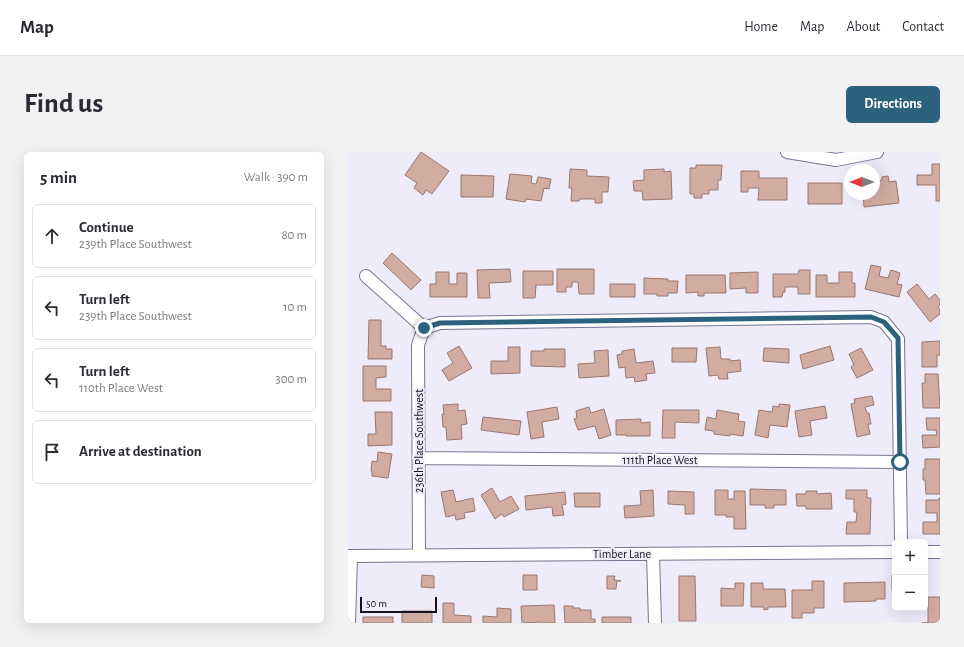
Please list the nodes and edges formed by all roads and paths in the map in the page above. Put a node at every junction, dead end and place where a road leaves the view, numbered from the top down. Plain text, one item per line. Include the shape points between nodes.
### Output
1 (787, 152) edge
2 (877, 152) edge
3 (366, 276) dead end
4 (424, 328) junction
5 (419, 458) junction
6 (900, 462) junction
7 (901, 539) edge
8 (892, 552) edge
9 (928, 552) edge
10 (940, 552) edge
11 (653, 554) junction
12 (419, 555) junction
13 (350, 556) edge
14 (349, 623) edge
15 (654, 623) edge

1 - 2 street via 836,160
3 - 4 street
4 - 5 street, 236th Place Southwest via 418,345
4 - 6 street via 440,323 871,317 884,322 898,338
5 - 6 street, 111th Place West
5 - 12 street, 236th Place Southwest
6 - 7 street
8 - 11 street, Timber Lane
9 - 10 street
11 - 12 street, Timber Lane
11 - 15 street
12 - 13 street, Timber Lane
13 - 14 street

